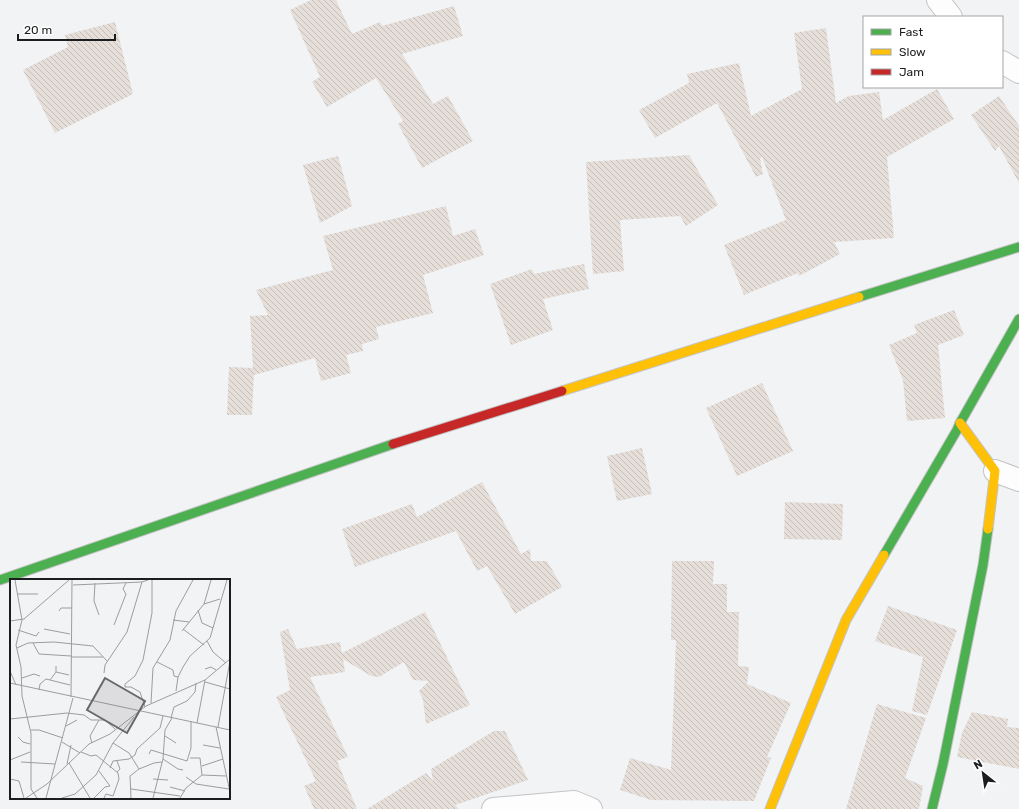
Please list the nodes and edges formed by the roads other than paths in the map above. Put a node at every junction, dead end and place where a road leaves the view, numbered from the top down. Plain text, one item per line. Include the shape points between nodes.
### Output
1 (938, 0) edge
2 (950, 16) edge
3 (1003, 63) edge
4 (1019, 72) edge
5 (1019, 247) edge
6 (1019, 319) edge
7 (960, 423) junction
8 (995, 471) junction
9 (1019, 480) edge
10 (0, 580) edge
11 (494, 809) edge
12 (591, 809) edge
13 (770, 809) edge
14 (932, 809) edge

1 - 2 street
3 - 4 street
5 - 10 street via 408,439
6 - 7 street
7 - 8 street
7 - 13 street via 846,620
8 - 9 street
8 - 14 street via 983,566
11 - 12 street via 574,802

